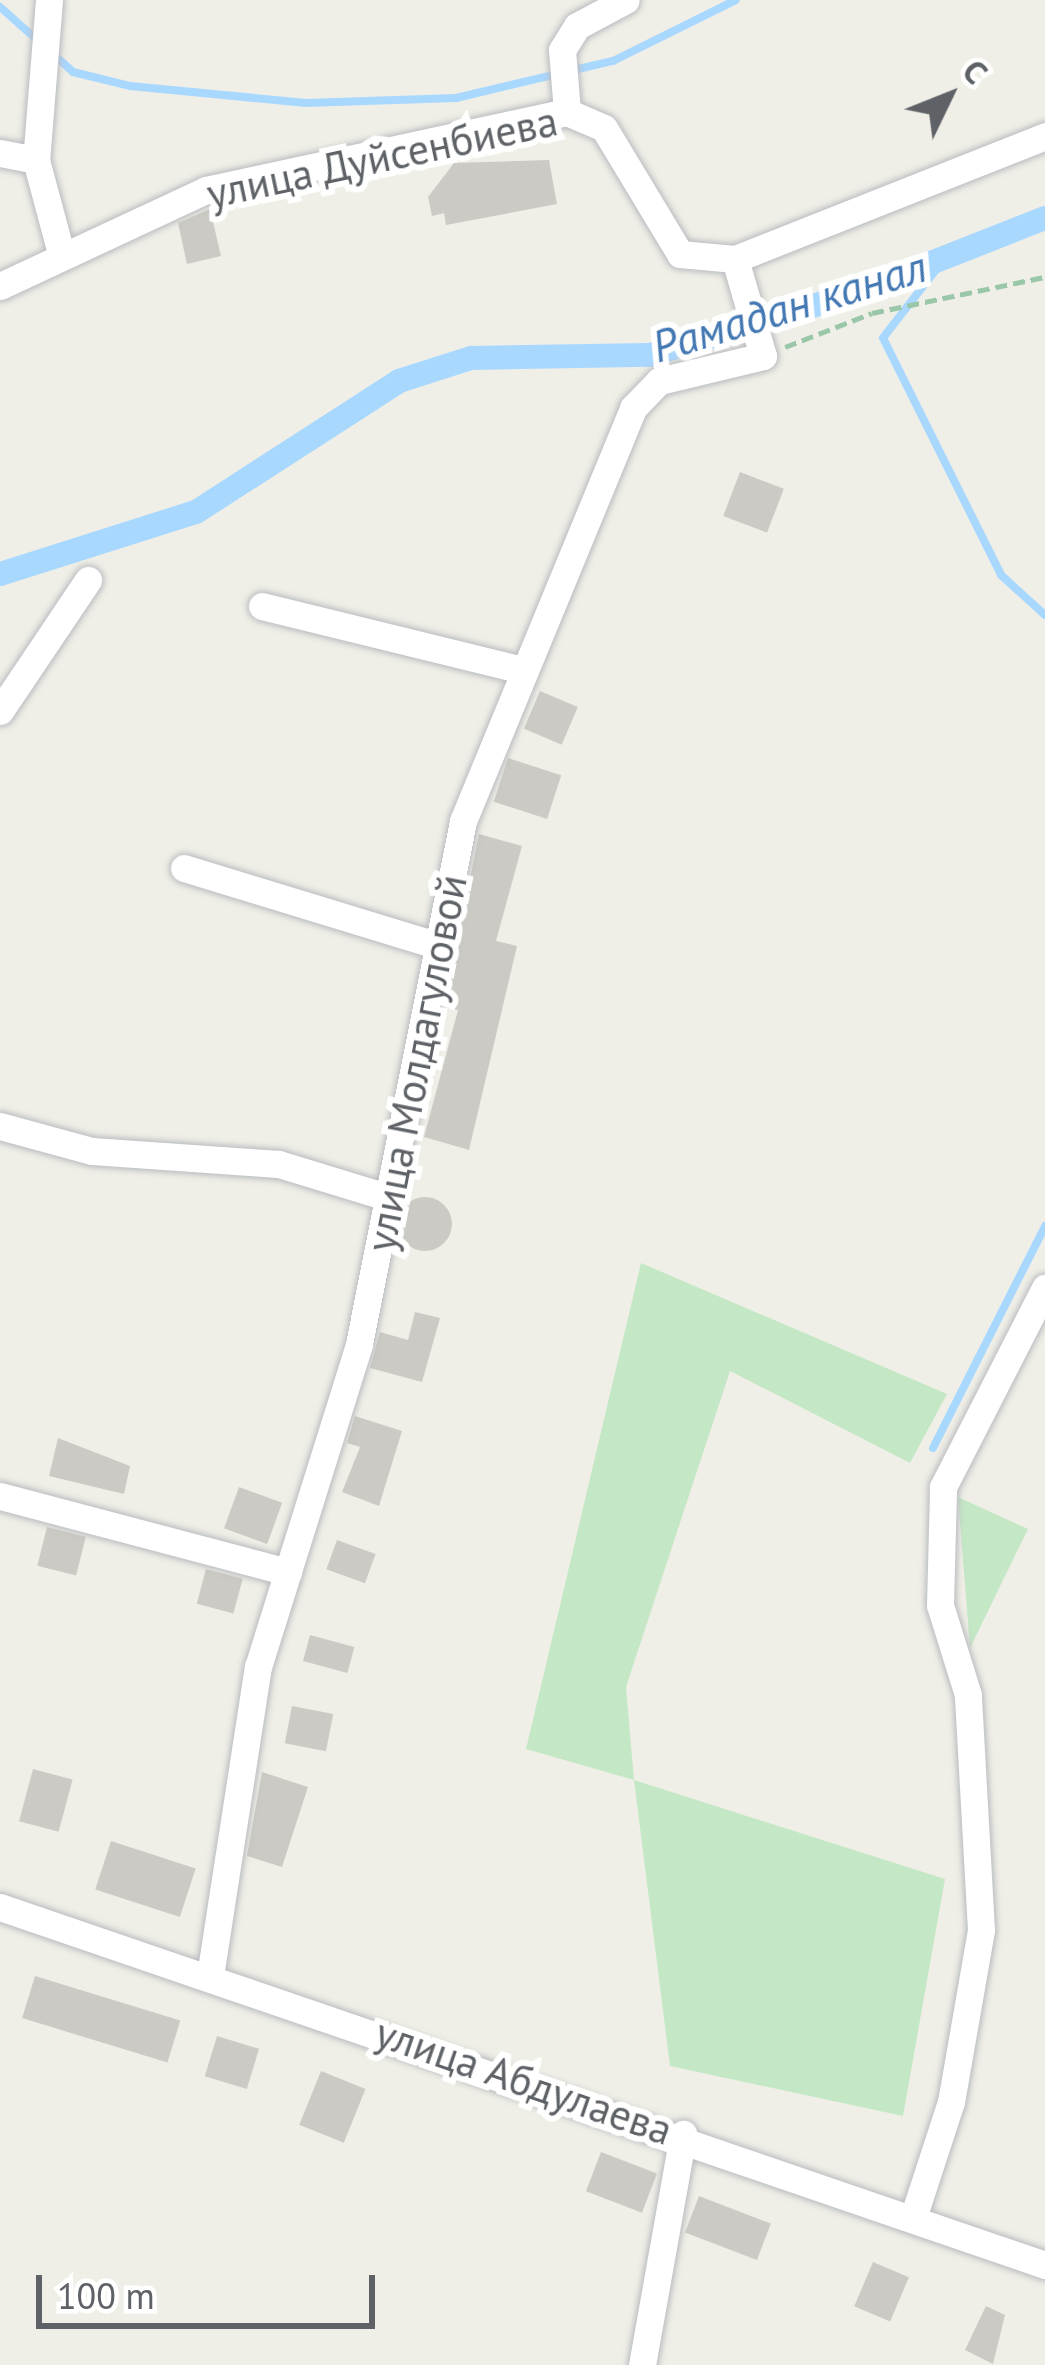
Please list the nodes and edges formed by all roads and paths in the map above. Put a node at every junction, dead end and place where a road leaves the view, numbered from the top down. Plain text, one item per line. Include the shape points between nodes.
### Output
1 (50, 0) edge
2 (626, 0) edge
3 (567, 112) junction
4 (1045, 136) edge
5 (0, 154) edge
6 (36, 160) junction
7 (62, 257) junction
8 (735, 259) junction
9 (1045, 280) edge
10 (0, 286) edge
11 (763, 356) junction
12 (88, 580) dead end
13 (262, 606) dead end
14 (522, 670) junction
15 (0, 711) edge
16 (184, 868) dead end
17 (442, 946) junction
18 (0, 1126) edge
19 (390, 1198) junction
20 (1045, 1288) edge
21 (0, 1496) edge
22 (288, 1572) junction
23 (0, 1907) edge
24 (211, 1976) junction
25 (683, 2134) junction
26 (913, 2218) junction
27 (1045, 2265) edge
28 (642, 2365) edge

1 - 6 street
2 - 3 street via 577,26 562,50
3 - 7 street, улица Дуйсенбиева via 206,190
3 - 8 street, улица Дуйсенбиева via 604,128 680,254
4 - 8 street
5 - 6 street
6 - 7 street
7 - 10 street, улица Дуйсенбиева
8 - 11 street
9 - 11 path via 872,313
11 - 14 street, улица Молдагуловой via 658,381 633,408
12 - 15 street
13 - 14 street
14 - 17 street, улица Молдагуловой via 463,821
16 - 17 street
17 - 19 street, улица Молдагуловой
18 - 19 street via 92,1151 279,1164
19 - 22 street, улица Молдагуловой via 359,1344
20 - 26 street via 943,1487 940,1605 968,1695 981,1930 951,2102
21 - 22 street
22 - 24 street, улица Молдагуловой via 258,1667
23 - 24 street, улица Абдулаева
24 - 25 street, улица Абдулаева
25 - 26 street, улица Абдулаева
25 - 28 street
26 - 27 street, улица Абдулаева

